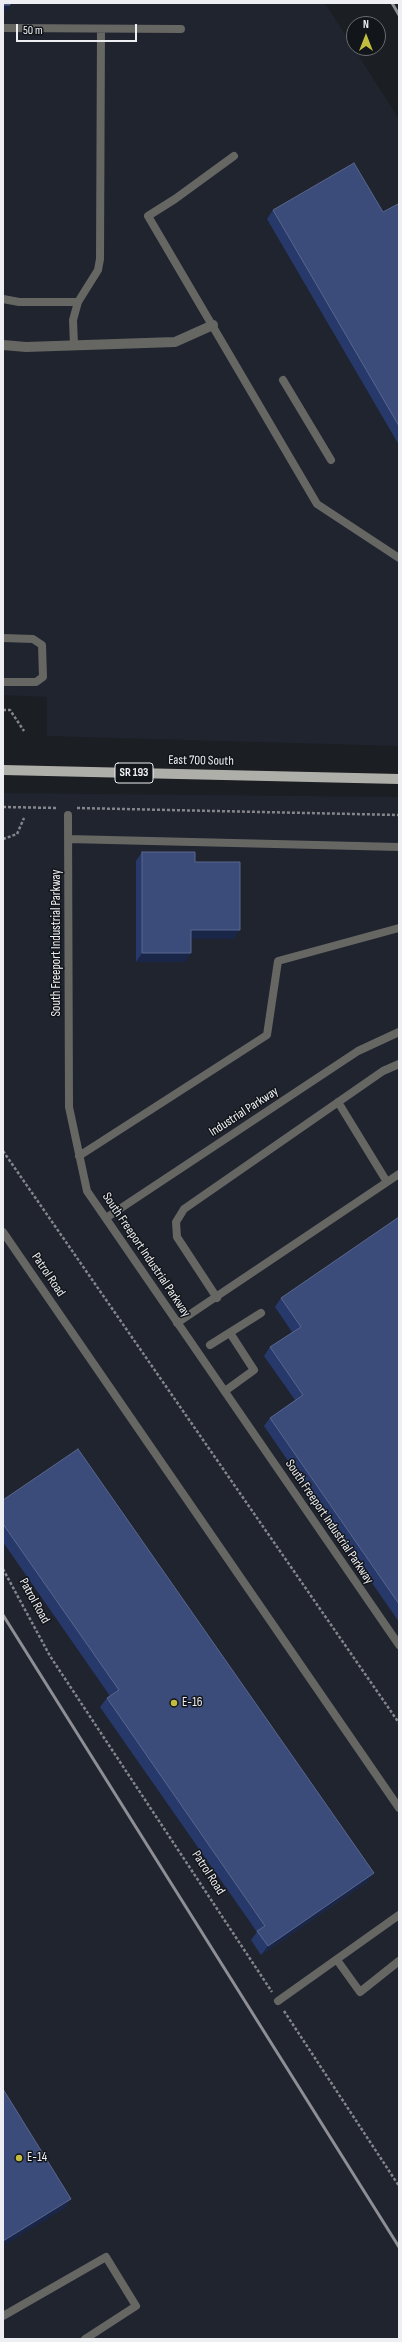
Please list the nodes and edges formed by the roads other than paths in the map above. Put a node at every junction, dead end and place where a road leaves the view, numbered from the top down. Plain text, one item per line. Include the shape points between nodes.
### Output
1 (3, 28) edge
2 (101, 29) junction
3 (180, 30) dead end
4 (234, 156) dead end
5 (3, 299) edge
6 (78, 302) junction
7 (213, 325) junction
8 (74, 345) junction
9 (3, 346) edge
10 (283, 380) dead end
11 (331, 460) dead end
12 (399, 558) edge
13 (3, 638) edge
14 (3, 682) edge
15 (3, 770) edge
16 (399, 779) edge
17 (69, 810) road end
18 (68, 839) junction
19 (399, 848) edge
20 (399, 928) edge
21 (399, 1032) edge
22 (399, 1064) edge
23 (338, 1102) junction
24 (80, 1156) junction
25 (399, 1174) edge
26 (387, 1182) junction
27 (106, 1218) junction
28 (3, 1232) edge
29 (217, 1298) junction
30 (261, 1313) dead end
31 (177, 1323) junction
32 (230, 1333) junction
33 (210, 1345) dead end
34 (225, 1391) junction
35 (399, 1645) edge
36 (399, 1808) edge
37 (399, 1914) edge
38 (337, 1960) junction
39 (399, 1961) edge
40 (278, 2001) road end
41 (3, 2316) edge
42 (85, 2339) edge

1 - 2 lane
2 - 3 lane
2 - 6 lane via 100,259 98,270
4 - 7 lane via 148,216
5 - 6 lane via 19,302
6 - 8 lane via 73,320
7 - 8 street via 175,342
7 - 12 lane via 317,504
8 - 9 street
10 - 11 lane
13 - 14 lane via 33,639 42,645 43,676 36,682
15 - 16 main road, East 700 South / SR 193
17 - 18 lane, South Freeport Industrial Parkway
18 - 19 lane
18 - 24 lane, South Freeport Industrial Parkway via 69,1107
20 - 24 lane via 278,961 268,1035
21 - 27 lane, Industrial Parkway via 358,1051
22 - 23 lane via 383,1071
23 - 26 lane
23 - 29 lane via 184,1209 176,1222 177,1237
24 - 27 lane, South Freeport Industrial Parkway via 87,1191
25 - 26 lane
26 - 29 lane
27 - 31 lane, South Freeport Industrial Parkway
28 - 36 lane, Patrol Road
29 - 31 lane
30 - 32 lane
31 - 34 lane, South Freeport Industrial Parkway
32 - 33 lane
32 - 34 lane via 254,1370
34 - 35 lane, South Freeport Industrial Parkway
37 - 38 lane
38 - 39 lane via 360,1992
38 - 40 lane
41 - 42 lane via 106,2257 136,2306

